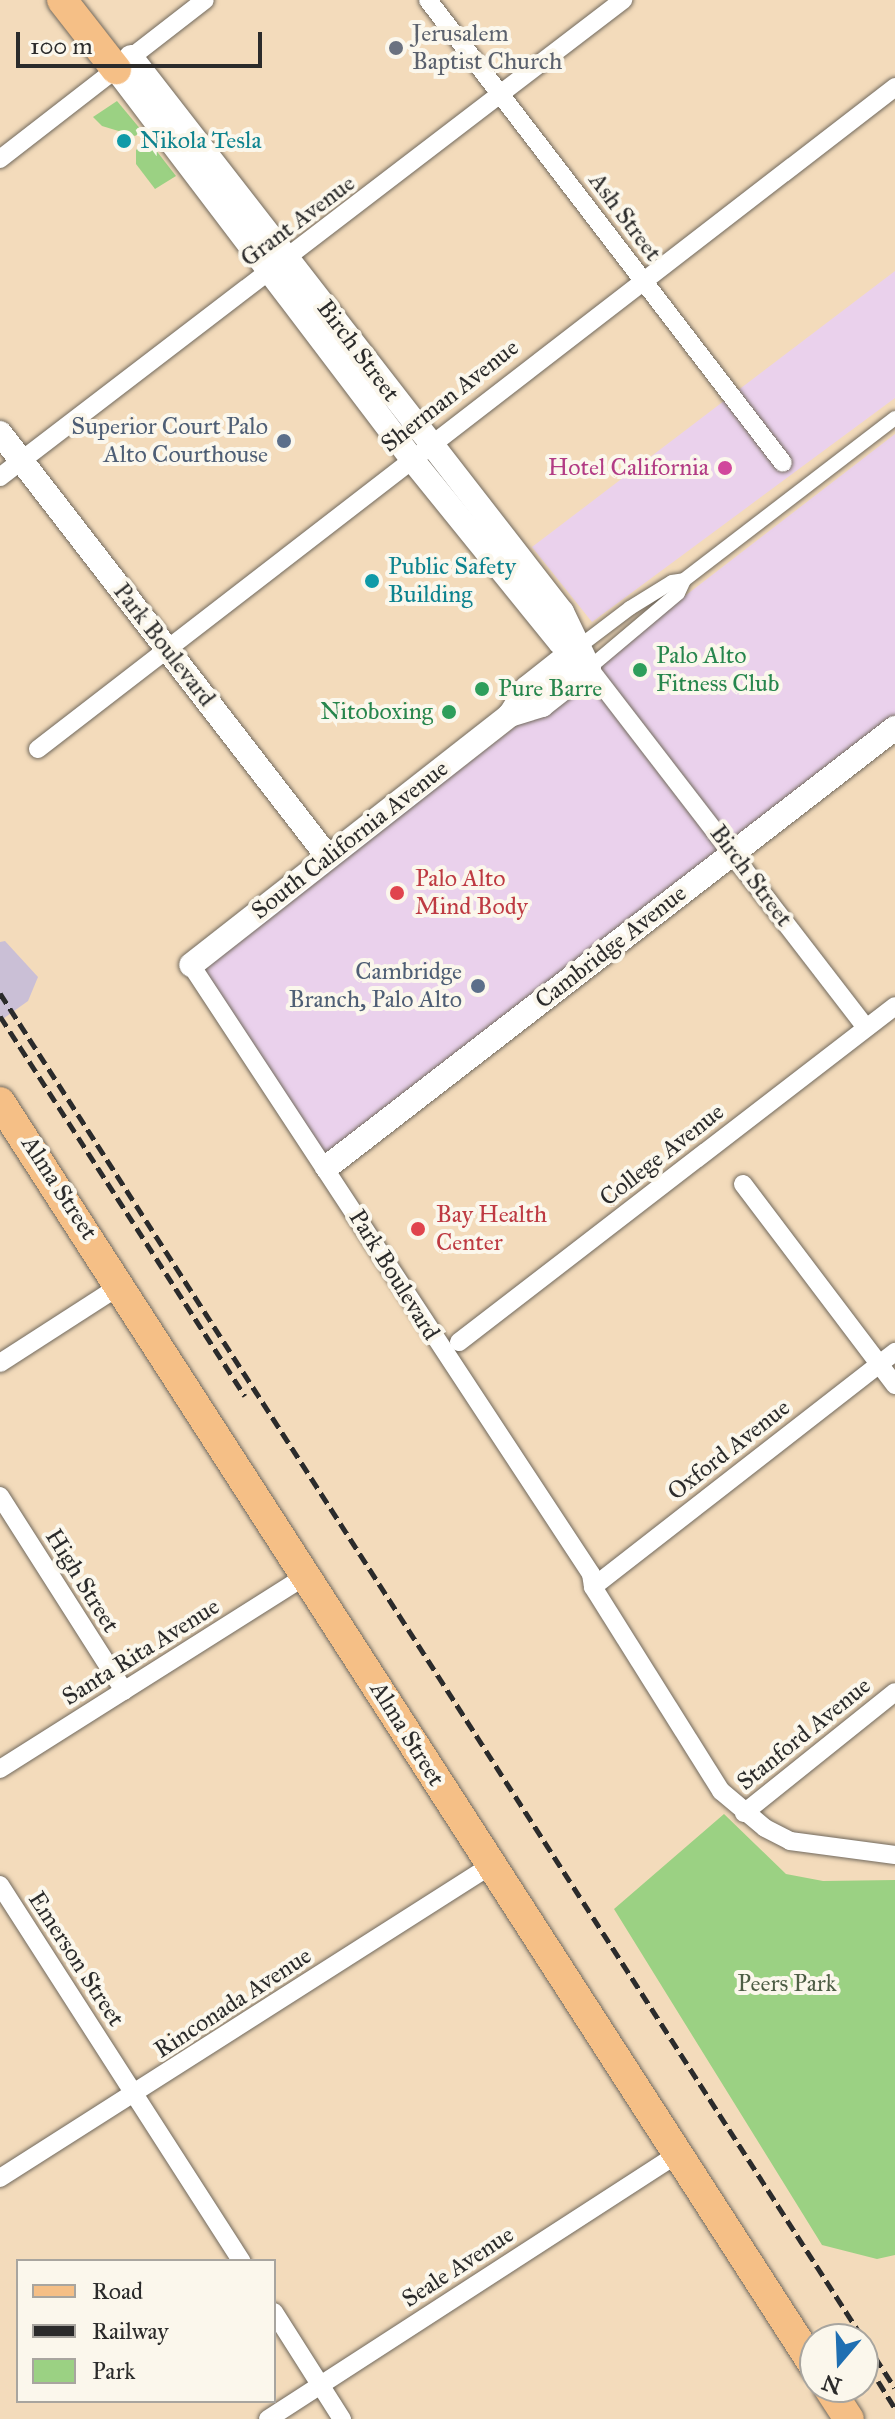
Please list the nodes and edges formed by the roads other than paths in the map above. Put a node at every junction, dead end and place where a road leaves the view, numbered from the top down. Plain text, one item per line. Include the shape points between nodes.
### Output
1 (62, 0) edge
2 (85, 0) edge
3 (205, 0) edge
4 (428, 0) edge
5 (623, 0) edge
6 (123, 63) junction
7 (895, 87) edge
8 (500, 95) junction
9 (0, 159) edge
10 (278, 266) junction
11 (641, 279) junction
12 (895, 418) edge
13 (0, 433) edge
14 (419, 451) junction
15 (20, 461) junction
16 (783, 463) dead end
17 (0, 477) edge
18 (684, 580) junction
19 (166, 648) junction
20 (583, 659) junction
21 (895, 728) edge
22 (38, 749) dead end
23 (733, 853) junction
24 (328, 857) junction
25 (191, 965) joint
26 (895, 1006) edge
27 (866, 1028) junction
28 (0, 1102) edge
29 (327, 1167) junction
30 (743, 1184) dead end
31 (121, 1285) junction
32 (459, 1342) dead end
33 (895, 1352) edge
34 (0, 1363) edge
35 (879, 1364) junction
36 (895, 1385) edge
37 (0, 1496) edge
38 (307, 1575) junction
39 (593, 1587) junction
40 (124, 1691) junction
41 (895, 1692) edge
42 (0, 1769) edge
43 (744, 1813) junction
44 (895, 1855) edge
45 (490, 1866) junction
46 (0, 1885) edge
47 (135, 2094) junction
48 (675, 2156) junction
49 (0, 2178) edge
50 (240, 2259) edge
51 (276, 2315) edge
52 (799, 2343) edge
53 (321, 2385) junction
54 (268, 2419) edge
55 (342, 2419) edge

1 - 6 main road
2 - 6 main road
3 - 6 street
4 - 8 street, Ash Street
5 - 8 street, Grant Avenue
6 - 9 street
6 - 10 street, Birch Street
7 - 11 street, Sherman Avenue
8 - 10 street, Grant Avenue
8 - 11 street, Ash Street
10 - 14 street, Birch Street
10 - 15 street, Grant Avenue
11 - 14 street, Sherman Avenue
11 - 16 street, Ash Street
12 - 18 street, South California Avenue
13 - 15 street, Park Boulevard
14 - 19 street, Sherman Avenue
14 - 20 street, Birch Street via 560,642
15 - 17 street, Grant Avenue
15 - 19 street, Park Boulevard
18 - 20 street, South California Avenue via 678,593
18 - 20 street, South California Avenue via 630,608
19 - 22 street, Sherman Avenue
19 - 24 street, Park Boulevard
20 - 23 street, Birch Street
20 - 24 street, South California Avenue via 542,705 510,715
21 - 23 street, Cambridge Avenue
23 - 27 street, Birch Street
23 - 29 street, Cambridge Avenue
24 - 25 street, South California Avenue
25 - 29 street, Park Boulevard
26 - 27 street, College Avenue
27 - 32 street, College Avenue
28 - 31 main road, Alma Street
29 - 39 street, Park Boulevard via 509,1460 519,1462 591,1574
30 - 35 street
31 - 34 street
31 - 38 main road, Alma Street
33 - 35 street, Oxford Avenue
35 - 36 street
35 - 39 street, Oxford Avenue
37 - 40 street, High Street
38 - 40 street, Santa Rita Avenue
38 - 45 main road, Alma Street
39 - 43 street, Park Boulevard via 721,1791
40 - 42 street, Santa Rita Avenue
41 - 43 street, Stanford Avenue
43 - 44 street, Park Boulevard via 802,1845
45 - 47 street, Rinconada Avenue
45 - 48 main road, Alma Street
46 - 47 street, Emerson Street
47 - 49 street, Rinconada Avenue
47 - 50 street, Emerson Street
48 - 52 main road, Alma Street
48 - 53 street, Seale Avenue
51 - 53 street
53 - 54 street, Seale Avenue
53 - 55 street

